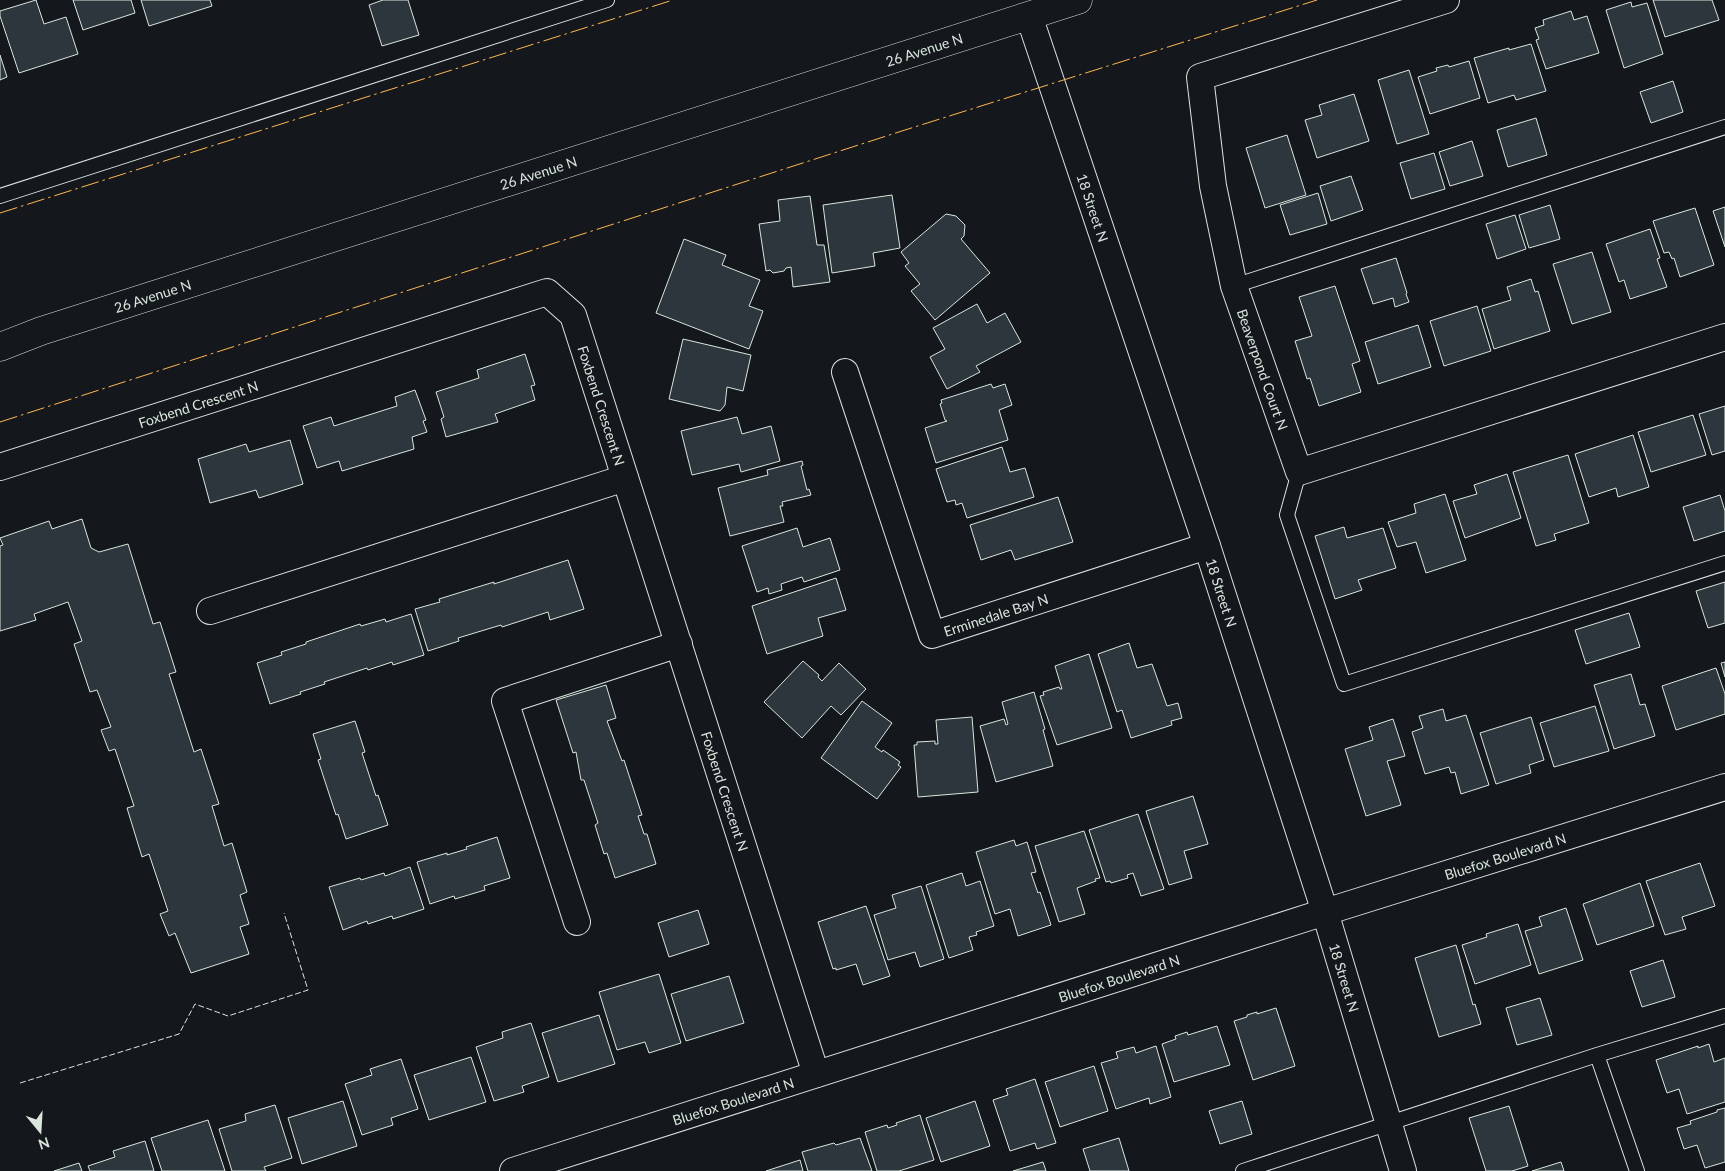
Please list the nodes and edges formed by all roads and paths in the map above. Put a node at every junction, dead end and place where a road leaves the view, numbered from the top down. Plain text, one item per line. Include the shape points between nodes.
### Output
1 (607, 0) edge
2 (1078, 0) edge
3 (1446, 0) edge
4 (1029, 16) junction
5 (1725, 127) edge
6 (0, 196) edge
7 (1234, 286) junction
8 (1725, 336) edge
9 (0, 347) edge
10 (845, 372) dead end
11 (0, 467) edge
12 (1299, 472) junction
13 (626, 478) junction
14 (1208, 546) junction
15 (1725, 563) edge
16 (210, 611) dead end
17 (680, 644) junction
18 (1725, 787) edge
19 (1325, 912) junction
20 (577, 922) dead end
21 (1725, 1016) edge
22 (1597, 1055) junction
23 (816, 1074) junction
24 (1389, 1124) junction
25 (513, 1171) edge
26 (1243, 1171) edge
27 (1403, 1171) edge
28 (1637, 1171) edge

1 - 6 lane
2 - 4 main road, 26 Avenue N
3 - 7 street, Beaverpond Court N via 1200,77 1213,186
4 - 9 main road, 26 Avenue N via 41,331
4 - 14 street, 18 Street N
5 - 7 lane
7 - 12 street, Beaverpond Court N
8 - 12 street
10 - 14 street, Erminedale Bay N via 932,635
11 - 13 street, Foxbend Crescent N via 547,292 573,315
12 - 15 lane via 1287,515 1344,684
13 - 16 street
13 - 17 street, Foxbend Crescent N
14 - 19 street, 18 Street N
17 - 20 street via 505,701
17 - 23 street, Foxbend Crescent N
18 - 19 street, Bluefox Boulevard N
19 - 23 street, Bluefox Boulevard N
19 - 24 street, 18 Street N
21 - 22 lane
22 - 24 lane
22 - 28 lane
23 - 25 street, Bluefox Boulevard N
24 - 26 lane
24 - 27 street, 18 Street N

